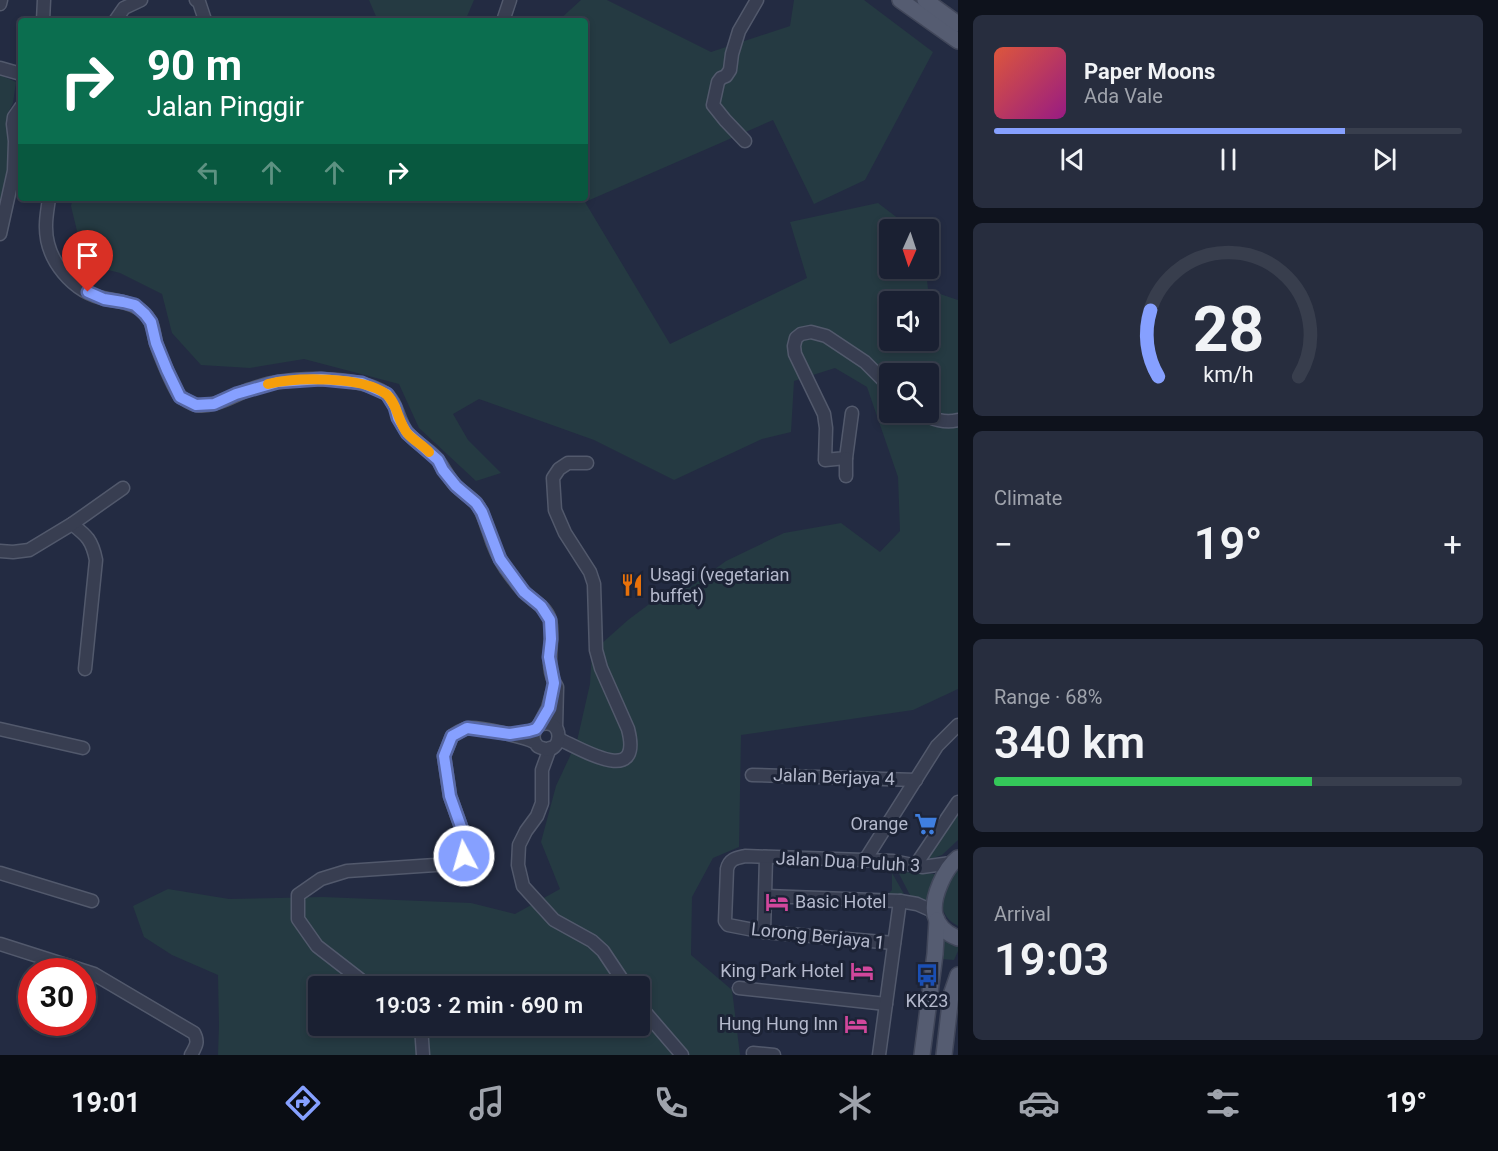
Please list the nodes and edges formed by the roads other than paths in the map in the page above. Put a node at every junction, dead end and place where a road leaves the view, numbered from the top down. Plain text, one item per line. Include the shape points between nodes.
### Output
1 (44, 0) edge
2 (141, 0) edge
3 (196, 0) edge
4 (510, 0) edge
5 (757, 0) edge
6 (900, 0) edge
7 (925, 0) edge
8 (43, 18) edge
9 (117, 18) edge
10 (204, 18) edge
11 (504, 18) edge
12 (958, 24) edge
13 (958, 41) edge
14 (0, 68) edge
15 (18, 73) edge
16 (18, 111) edge
17 (745, 141) dead end
18 (49, 201) edge
19 (0, 234) edge
20 (879, 376) edge
21 (852, 413) dead end
22 (939, 420) edge
23 (958, 420) edge
24 (846, 458) junction
25 (587, 463) dead end
26 (846, 476) dead end
27 (123, 488) dead end
28 (72, 524) junction
29 (0, 551) edge
30 (85, 669) dead end
31 (554, 683) junction
32 (958, 725) edge
33 (537, 727) junction
34 (0, 729) edge
35 (510, 734) junction
36 (555, 739) junction
37 (536, 744) junction
38 (83, 748) dead end
39 (542, 770) junction
40 (752, 775) dead end
41 (916, 780) junction
42 (958, 802) edge
43 (766, 857) junction
44 (865, 860) junction
45 (955, 861) edge
46 (915, 866) junction
47 (727, 869) joint
48 (0, 873) edge
49 (766, 896) junction
50 (92, 901) dead end
51 (900, 901) junction
52 (936, 916) junction
53 (764, 932) junction
54 (958, 938) edge
55 (894, 943) junction
56 (0, 944) edge
57 (958, 975) edge
58 (356, 976) edge
59 (620, 976) edge
60 (739, 988) dead end
61 (886, 1004) junction
62 (650, 1018) edge
63 (422, 1036) edge
64 (753, 1053) dead end
65 (191, 1055) edge
66 (423, 1055) edge
67 (682, 1055) edge
68 (774, 1055) edge
69 (879, 1055) edge
70 (922, 1055) edge
71 (944, 1055) edge

1 - 8 street
2 - 9 street via 124,8
3 - 10 street
4 - 11 street
5 - 17 street via 739,31 730,70 718,82 713,105
6 - 13 main road
7 - 12 main road
14 - 15 street
16 - 19 street via 13,124 14,171
18 - 31 street via 47,236 61,271 88,292 135,305 145,314 180,397 196,405 214,404 278,382 321,379 362,383 387,394 407,433 438,460 456,486 476,503 500,559 524,592 546,611
20 - 24 street via 826,336 811,332 796,338 795,354 824,414 825,460
21 - 24 street
22 - 23 street
24 - 26 street
25 - 36 street via 568,463 559,469 553,478 555,510 594,584 596,650 628,729 630,751 619,762 609,761
27 - 28 street
28 - 29 street via 29,550
28 - 30 street via 89,538 96,560
31 - 33 street via 549,708
31 - 36 street
32 - 41 street via 937,746
33 - 35 street
33 - 36 street via 548,723
33 - 37 street via 533,736
34 - 38 street
35 - 37 street
35 - 58 street via 467,728 452,736 444,756 450,796 465,838 464,856 450,864 347,871 321,879 298,895 298,919 317,946
36 - 37 street via 543,749
36 - 39 street
37 - 39 street
39 - 59 street via 542,804 519,845 523,886 554,920 603,951
40 - 41 street, Jalan Berjaya 4
41 - 44 street
42 - 46 street
43 - 44 street, Jalan Dua Puluh 3
43 - 47 street, Jalan Dua Puluh 3 via 733,859
43 - 49 street
44 - 46 street, Jalan Dua Puluh 3
45 - 46 street, Jalan Dua Puluh 3
45 - 52 main road via 939,887 934,906
47 - 53 street, Lorong Berjaya 1 via 725,921 733,927
48 - 50 street
49 - 51 street
49 - 53 street
51 - 52 street via 917,904
51 - 55 street
52 - 54 main road via 944,930
52 - 70 main road via 936,954
53 - 55 street, Lorong Berjaya 1
55 - 61 street
56 - 65 street via 94,974 194,1033 197,1045
57 - 71 main road via 951,995
60 - 61 street
61 - 69 street
62 - 67 street
63 - 66 street
64 - 68 street

